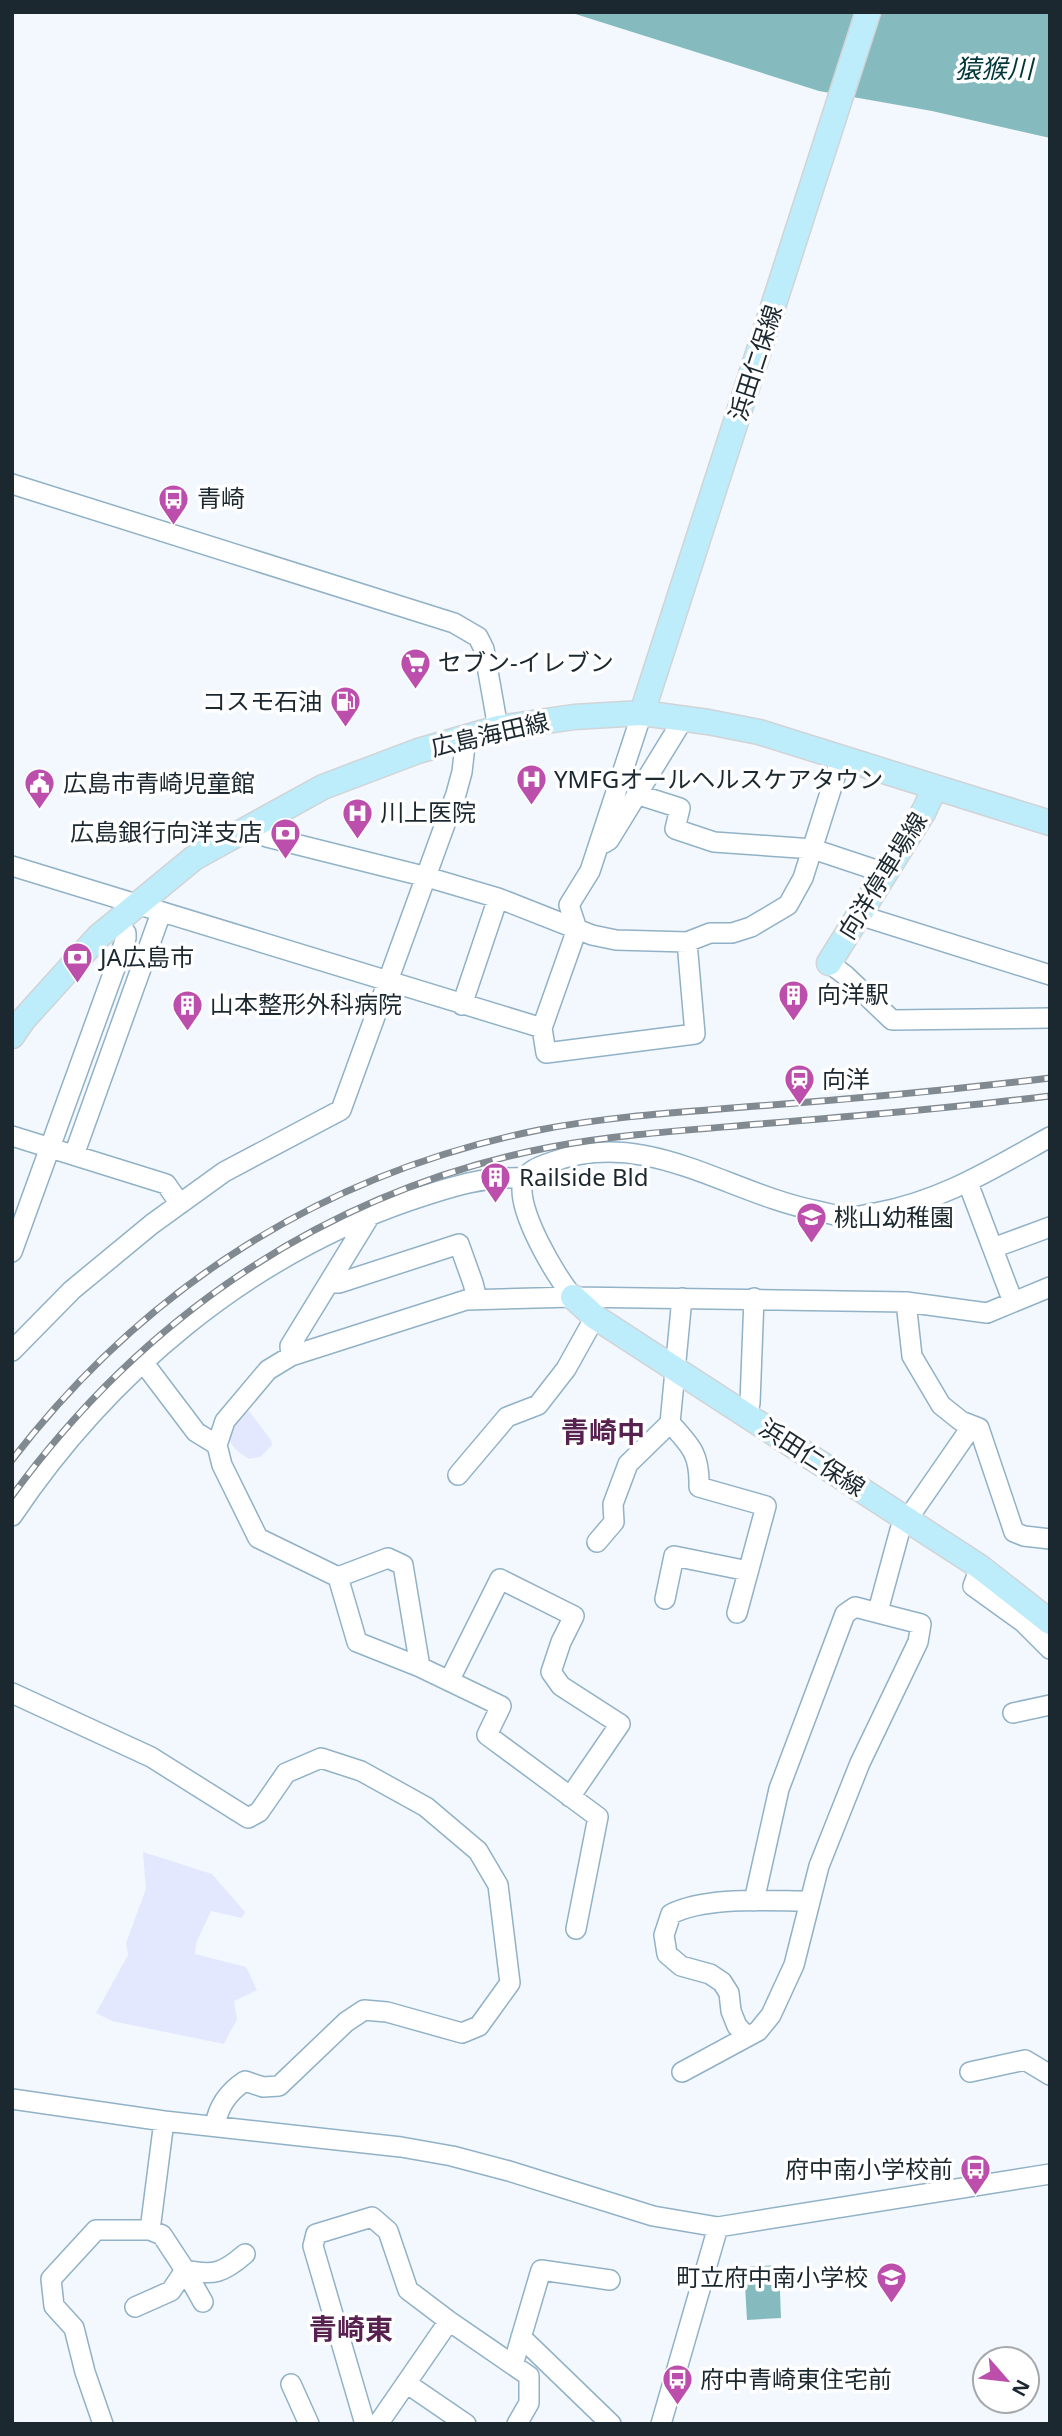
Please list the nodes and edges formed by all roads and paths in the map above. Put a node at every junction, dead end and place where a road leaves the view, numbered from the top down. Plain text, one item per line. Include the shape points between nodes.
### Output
1 (868, 12) edge
2 (12, 484) edge
3 (642, 713) junction
4 (684, 719) junction
5 (498, 728) junction
6 (466, 737) junction
7 (841, 758) junction
8 (935, 787) junction
9 (639, 795) junction
10 (259, 823) junction
11 (1050, 823) edge
12 (599, 843) junction
13 (813, 849) junction
14 (12, 866) edge
15 (885, 873) junction
16 (427, 877) junction
17 (498, 898) junction
18 (135, 905) junction
19 (161, 913) junction
20 (859, 915) junction
21 (116, 922) junction
22 (577, 929) junction
23 (687, 942) junction
24 (829, 963) joint
25 (1050, 975) edge
26 (387, 982) junction
27 (462, 1005) junction
28 (1050, 1018) edge
29 (542, 1028) junction
30 (12, 1036) edge
31 (12, 1136) edge
32 (1050, 1137) edge
33 (50, 1148) junction
34 (75, 1155) junction
35 (525, 1178) junction
36 (968, 1182) junction
37 (180, 1204) junction
38 (372, 1213) junction
39 (1050, 1227) edge
40 (993, 1248) junction
41 (12, 1252) edge
42 (330, 1283) junction
43 (1050, 1287) edge
44 (573, 1297) junction
45 (682, 1298) junction
46 (754, 1298) junction
47 (477, 1300) junction
48 (906, 1302) junction
49 (1013, 1302) junction
50 (595, 1317) junction
51 (12, 1351) edge
52 (291, 1356) junction
53 (143, 1362) junction
54 (674, 1369) junction
55 (747, 1416) junction
56 (670, 1423) junction
57 (972, 1426) junction
58 (217, 1445) junction
59 (458, 1475) dead end
60 (12, 1516) edge
61 (906, 1519) junction
62 (1050, 1539) edge
63 (597, 1542) dead end
64 (980, 1567) junction
65 (748, 1571) junction
66 (338, 1577) junction
67 (665, 1599) dead end
68 (878, 1611) junction
69 (737, 1613) dead end
70 (1050, 1622) edge
71 (1050, 1648) edge
72 (420, 1667) junction
73 (449, 1681) junction
74 (12, 1693) edge
75 (1050, 1705) edge
76 (1013, 1713) dead end
77 (570, 1797) junction
78 (754, 1901) junction
79 (810, 1901) junction
80 (576, 1929) dead end
81 (747, 2037) junction
82 (682, 2072) dead end
83 (970, 2072) dead end
84 (1050, 2075) edge
85 (12, 2099) edge
86 (164, 2121) junction
87 (215, 2126) junction
88 (1050, 2174) edge
89 (718, 2227) junction
90 (150, 2230) junction
91 (245, 2254) dead end
92 (185, 2270) junction
93 (610, 2280) dead end
94 (202, 2302) dead end
95 (135, 2307) dead end
96 (449, 2321) junction
97 (521, 2337) junction
98 (513, 2365) junction
99 (406, 2383) junction
100 (291, 2384) dead end
101 (103, 2424) edge
102 (309, 2424) edge
103 (365, 2424) edge
104 (378, 2424) edge
105 (466, 2424) edge
106 (517, 2424) edge
107 (611, 2424) edge
108 (661, 2424) edge

1 - 3 main road, 浜田仁保線
2 - 5 street via 454,623 478,637 484,649
3 - 4 main road, 広島海田線
3 - 5 main road, 広島海田線
3 - 12 street
4 - 7 main road, 広島海田線 via 760,732
4 - 9 street
5 - 6 main road, 広島海田線
6 - 10 main road, 広島海田線 via 323,788
6 - 16 street via 456,794
7 - 8 main road, 広島海田線
7 - 13 street
8 - 11 main road, 広島海田線
8 - 15 main road, 向洋停車場線
9 - 12 street via 609,840
9 - 13 street via 680,808 675,829 714,842
10 - 16 street via 267,837
10 - 18 main road, 広島海田線 via 194,858
12 - 22 street via 590,871 569,905
13 - 15 street
13 - 23 street via 788,905 751,927 710,933
14 - 18 street
15 - 20 main road, 向洋停車場線
16 - 17 street
16 - 26 street
17 - 22 street
17 - 27 street
18 - 19 street
18 - 21 main road, 広島海田線
19 - 26 street
19 - 34 street
20 - 24 main road, 向洋停車場線
20 - 25 street
21 - 30 main road, 広島海田線
21 - 33 street via 125,938
22 - 23 street via 616,940
22 - 29 street
23 - 29 street via 695,1034 546,1054
24 - 28 street via 892,1020
26 - 27 street
26 - 37 street via 341,1111 225,1172
27 - 29 street
31 - 33 street
32 - 36 street
33 - 34 street
33 - 41 street
34 - 37 street via 166,1184
35 - 36 street via 568,1156 628,1153 671,1160 805,1209 850,1217 932,1199
35 - 38 street via 479,1179
35 - 44 street via 521,1193 535,1235
36 - 40 street
37 - 51 street via 72,1290
38 - 42 street
38 - 53 street via 320,1237 214,1304
39 - 40 street
40 - 49 street
42 - 47 street via 459,1244
42 - 52 street via 290,1346
43 - 49 street
44 - 45 street
44 - 47 street
44 - 50 main road, 浜田仁保線
45 - 46 street
45 - 54 street
46 - 48 street
46 - 55 street
47 - 52 street
48 - 49 street via 987,1313
48 - 57 street via 912,1356 941,1405
50 - 54 main road, 浜田仁保線
50 - 59 street via 566,1369 538,1405 507,1417
52 - 58 street via 259,1380 225,1421
53 - 58 street via 196,1432
53 - 60 street via 83,1422
54 - 55 main road, 浜田仁保線
54 - 56 street
55 - 61 main road, 浜田仁保線
56 - 63 street via 628,1464 613,1504 614,1522
56 - 65 street via 695,1450 699,1487 766,1506
57 - 61 street
57 - 62 street via 979,1428 1014,1532
58 - 66 street via 258,1538
61 - 64 main road, 浜田仁保線
61 - 68 street
64 - 70 main road, 浜田仁保線
64 - 71 street via 973,1586
65 - 67 street via 674,1556
65 - 69 street
66 - 72 street via 357,1642
66 - 72 street via 388,1558 403,1565
68 - 78 street via 855,1607 845,1614 779,1789
68 - 79 street via 921,1624 918,1642 860,1763
72 - 73 street
73 - 77 street via 501,1706 487,1735
73 - 77 street via 500,1579 573,1616 551,1672 561,1686 620,1724
74 - 87 street via 151,1757 248,1818 260,1812 286,1773 321,1758 361,1771 426,1807 478,1851 498,1885 510,1983 479,2026 462,2033 364,2010 279,2086 245,2081 236,2087 217,2110
75 - 76 street
77 - 80 street via 598,1817
78 - 79 street
78 - 81 street via 688,1905 671,1914 664,1935 667,1954 681,1966 722,1982 737,2026
79 - 81 street via 789,1978 771,2015
81 - 82 street
83 - 84 street via 1025,2060
85 - 86 street
86 - 87 street
86 - 90 street
87 - 89 street via 452,2156 653,2216
88 - 89 street
89 - 108 street
90 - 92 street via 162,2235
90 - 101 street via 96,2230 51,2279 54,2306 74,2328
91 - 92 street via 229,2269 207,2275
92 - 94 street
92 - 95 street via 171,2291
93 - 97 street via 541,2270
96 - 98 street
96 - 99 street
96 - 103 street via 408,2290 388,2231 372,2217 316,2234 313,2246
97 - 98 street
97 - 107 street
98 - 106 street via 529,2376 528,2403
99 - 104 street
99 - 105 street
100 - 102 street

